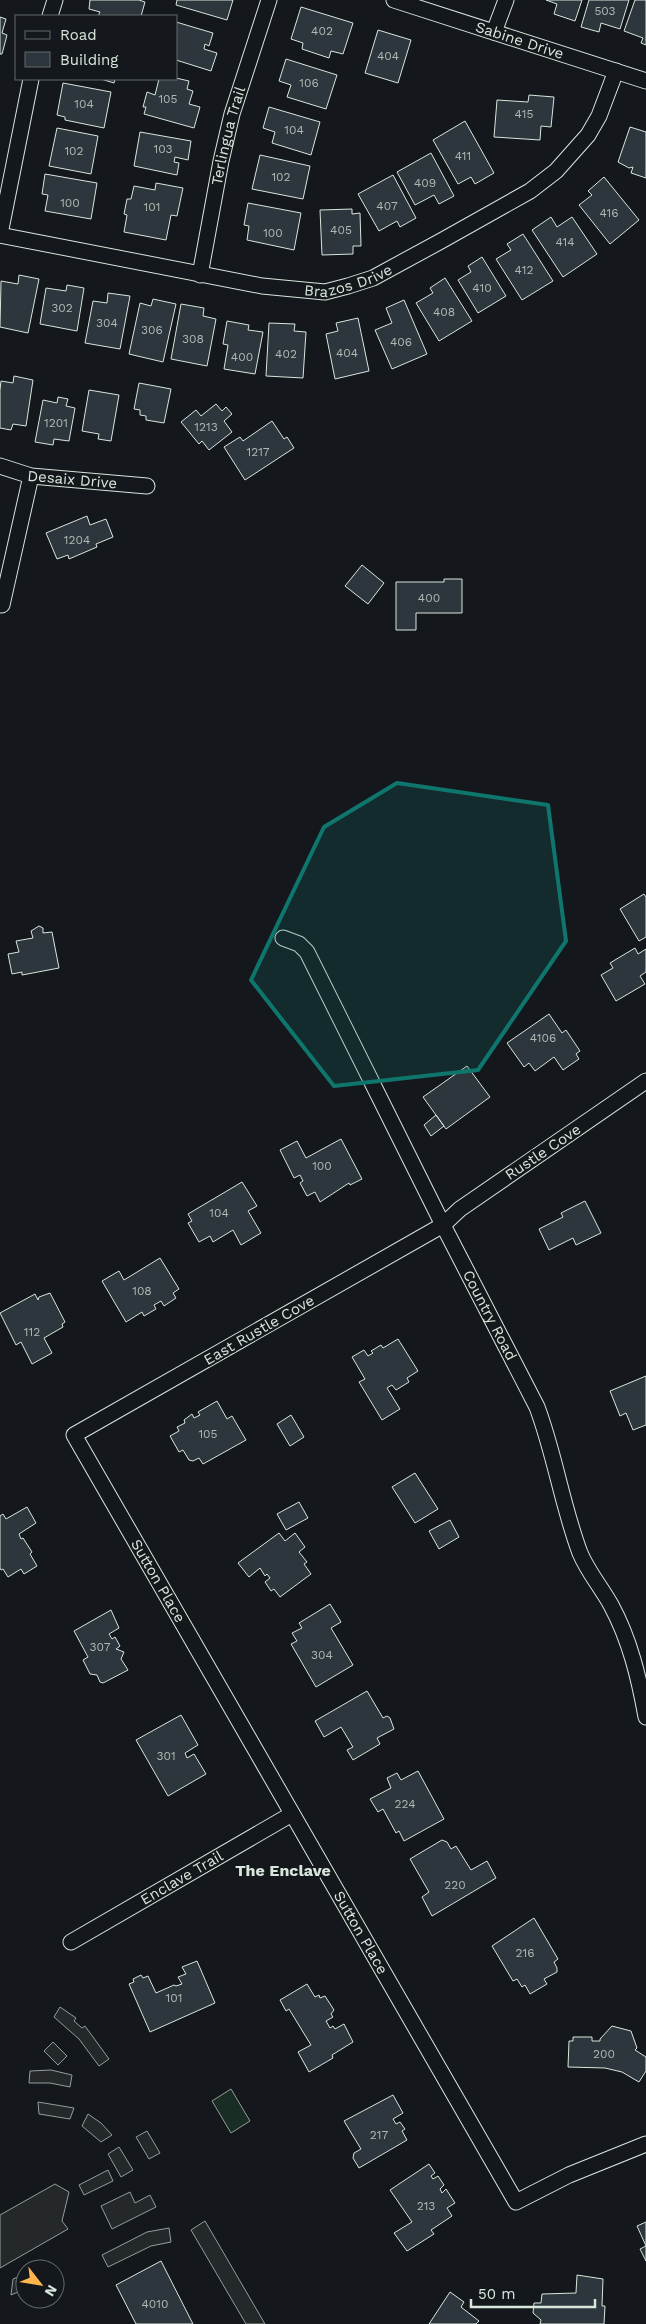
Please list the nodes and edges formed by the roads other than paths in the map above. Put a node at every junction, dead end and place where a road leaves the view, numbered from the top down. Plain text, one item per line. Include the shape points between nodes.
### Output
1 (55, 0) edge
2 (269, 0) edge
3 (394, 0) edge
4 (506, 0) edge
5 (50, 15) edge
6 (494, 32) junction
7 (616, 71) junction
8 (31, 80) edge
9 (646, 81) edge
10 (0, 235) edge
11 (200, 275) junction
12 (0, 466) edge
13 (31, 476) junction
14 (147, 486) dead end
15 (1, 604) edge
16 (283, 938) dead end
17 (646, 1082) edge
18 (443, 1225) junction
19 (74, 1435) joint
20 (646, 1717) edge
21 (292, 1814) junction
22 (71, 1942) dead end
23 (646, 2144) edge

1 - 5 street
2 - 11 street, Terlingua Trail via 232,114
3 - 6 street, Sabine Drive
4 - 6 street
6 - 7 street, Sabine Drive
7 - 9 street, Sabine Drive
7 - 11 street, Brazos Drive via 588,135 556,171 530,191 373,278 325,292
8 - 10 street
10 - 11 street, Brazos Drive
12 - 13 street, Desaix Drive
13 - 14 street, Desaix Drive
13 - 15 street
16 - 18 street, Country Road via 299,944 307,952
17 - 18 street, Rustle Cove via 460,1209
18 - 19 street, East Rustle Cove
18 - 20 street, Country Road via 537,1407 548,1435 580,1553 610,1603 632,1653
19 - 21 street, Sutton Place
21 - 22 street, Enclave Trail
21 - 23 street, Sutton Place via 516,2202 569,2175

